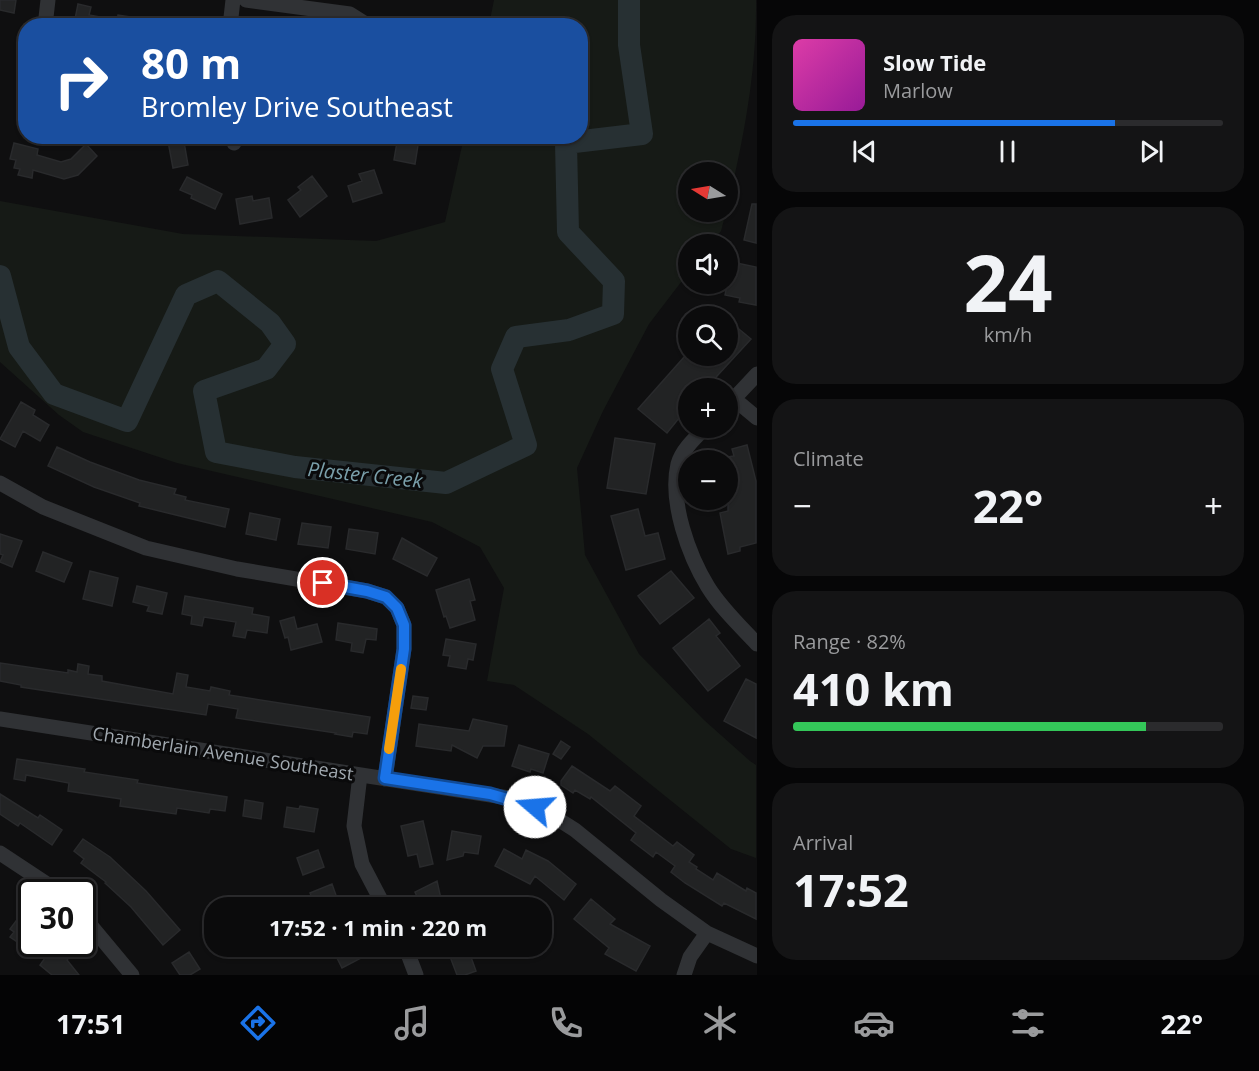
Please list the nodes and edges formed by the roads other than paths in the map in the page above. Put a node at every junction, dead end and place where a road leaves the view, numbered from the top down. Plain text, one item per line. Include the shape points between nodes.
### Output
1 (48, 0) edge
2 (233, 0) edge
3 (246, 0) edge
4 (46, 18) edge
5 (231, 18) edge
6 (356, 18) edge
7 (756, 374) edge
8 (738, 393) edge
9 (738, 406) edge
10 (756, 418) edge
11 (695, 438) edge
12 (0, 483) edge
13 (756, 644) edge
14 (0, 719) edge
15 (360, 775) junction
16 (385, 778) junction
17 (0, 853) edge
18 (39, 879) edge
19 (379, 897) edge
20 (96, 932) edge
21 (707, 933) junction
22 (756, 956) edge
23 (410, 957) edge
24 (132, 975) edge
25 (416, 975) edge
26 (684, 975) edge

1 - 4 street
2 - 5 street
3 - 6 street
7 - 8 street
9 - 10 street
11 - 13 street via 678,463 676,488 681,524 710,589
12 - 16 street via 43,507 147,548 386,597 397,608 404,625 404,641
14 - 15 street, Chamberlain Avenue Southeast
15 - 16 street, Chamberlain Avenue Southeast
15 - 19 street via 354,826 362,864
16 - 21 street, Chamberlain Avenue Southeast via 490,794 535,807 575,830
17 - 18 street
20 - 24 street
21 - 22 street, Chamberlain Avenue Southeast
21 - 26 street via 690,957
23 - 25 street

